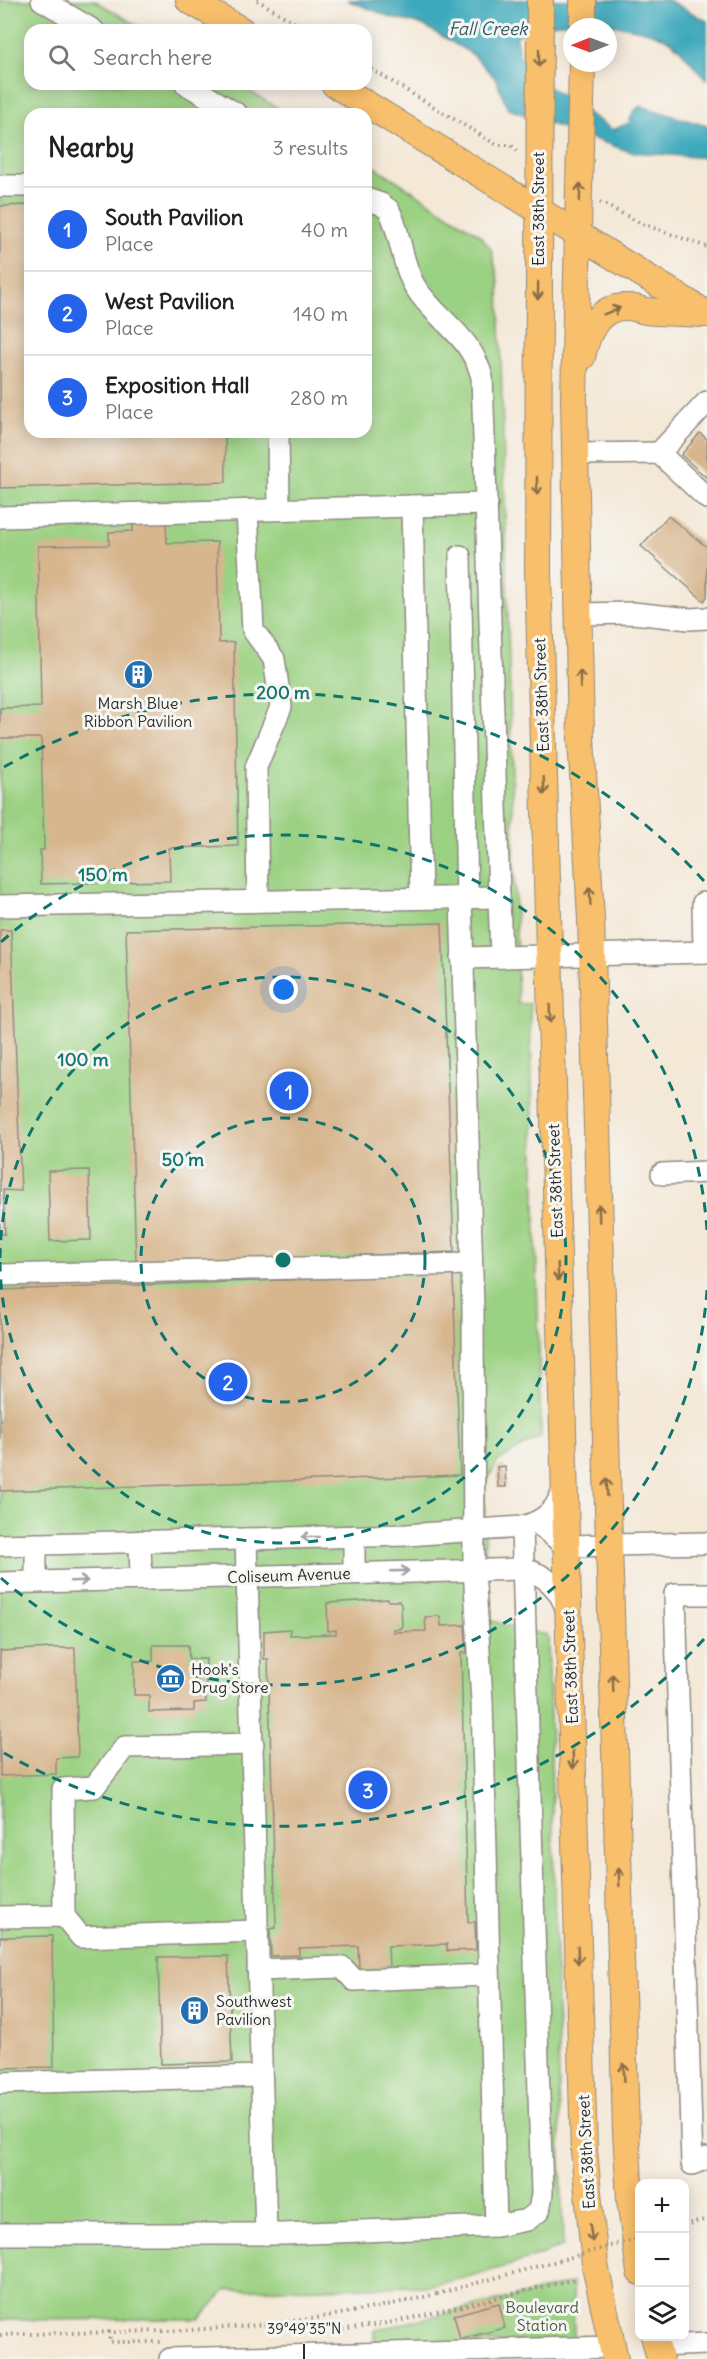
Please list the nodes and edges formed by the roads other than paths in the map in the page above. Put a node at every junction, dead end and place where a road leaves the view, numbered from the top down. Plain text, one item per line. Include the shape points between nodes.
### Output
1 (42, 0) edge
2 (189, 0) edge
3 (540, 0) edge
4 (583, 0) edge
5 (583, 18) edge
6 (83, 24) edge
7 (231, 24) edge
8 (582, 72) edge
9 (196, 90) edge
10 (344, 90) edge
11 (227, 108) edge
12 (0, 186) edge
13 (24, 186) edge
14 (372, 202) edge
15 (539, 212) junction
16 (579, 235) junction
17 (707, 314) edge
18 (574, 399) junction
19 (705, 407) edge
20 (278, 438) edge
21 (659, 453) junction
22 (576, 454) junction
23 (707, 498) edge
24 (487, 504) junction
25 (412, 506) junction
26 (279, 509) junction
27 (247, 510) junction
28 (0, 517) edge
29 (460, 556) dead end
30 (579, 614) junction
31 (707, 618) edge
32 (464, 897) junction
33 (499, 897) junction
34 (421, 898) junction
35 (258, 901) junction
36 (703, 903) dead end
37 (0, 906) edge
38 (705, 952) edge
39 (592, 955) junction
40 (549, 956) junction
41 (501, 957) junction
42 (462, 958) junction
43 (707, 1172) edge
44 (662, 1173) dead end
45 (471, 1264) junction
46 (0, 1275) edge
47 (565, 1480) junction
48 (529, 1525) junction
49 (473, 1531) junction
50 (354, 1536) junction
51 (246, 1539) junction
52 (140, 1541) junction
53 (36, 1544) junction
54 (707, 1544) edge
55 (0, 1545) edge
56 (609, 1545) junction
57 (566, 1546) junction
58 (474, 1569) junction
59 (531, 1571) junction
60 (354, 1573) junction
61 (247, 1576) junction
62 (141, 1579) junction
63 (36, 1582) junction
64 (0, 1583) edge
65 (707, 1593) edge
66 (568, 1617) junction
67 (253, 1744) junction
68 (64, 1916) junction
69 (0, 1917) edge
70 (257, 1931) junction
71 (258, 1970) junction
72 (488, 1975) junction
73 (261, 2076) junction
74 (0, 2084) edge
75 (707, 2158) edge
76 (496, 2226) junction
77 (0, 2234) edge
78 (266, 2234) junction
79 (635, 2240) edge
80 (707, 2344) edge
81 (657, 2347) edge
82 (170, 2350) edge
83 (614, 2353) edge

1 - 6 street
2 - 7 main road
3 -> 15 main road, East 38th Street via 526,149
4 - 5 main road
16 -> 8 main road
9 - 11 street
10 - 15 main road
12 - 13 street
14 - 24 street via 389,210 415,287 462,336 478,363 484,396
15 - 16 main road
15 -> 40 main road, East 38th Street via 538,571
16 - 17 main road
16 - 18 main road
18 -> 17 main road via 584,350 598,318 626,306 643,311
18 - 22 main road
19 - 21 street
20 - 26 street
21 - 22 street
21 - 23 street
22 - 30 main road
24 - 25 street
24 - 33 street
25 - 26 street
25 - 34 street
26 - 27 street
27 - 28 street
27 - 35 street via 253,630 274,659 281,707 256,766
29 - 32 street
30 - 31 street
39 -> 30 main road
32 - 33 street
32 - 34 street
32 - 42 street
33 - 41 street
34 - 35 street
35 - 37 street
36 - 38 street
38 - 39 street
39 - 40 street
56 -> 39 main road
40 - 41 street
40 -> 47 main road, East 38th Street
41 - 42 street
42 - 45 street
43 - 44 street
45 - 46 street
45 - 49 street
47 - 48 street via 556,1506
47 - 57 main road, East 38th Street
48 - 49 street
48 - 57 street
48 - 59 street
49 - 50 street
49 - 58 street
50 -> 51 street
50 - 60 street
51 - 52 street
51 - 61 street
52 - 53 street
52 - 62 street
53 - 55 street
53 - 63 street
54 - 56 street
56 - 57 street
79 -> 56 main road via 626,2131
57 - 59 street
57 - 66 main road, East 38th Street
58 - 59 street, Coliseum Avenue
60 -> 58 street, Coliseum Avenue
58 - 72 street via 482,1701
59 - 66 street via 555,1587
59 - 76 street via 542,2194 539,2211 527,2220
60 - 61 street, Coliseum Avenue
61 - 62 street, Coliseum Avenue
61 - 67 street
63 -> 62 street, Coliseum Avenue
63 - 64 street, Coliseum Avenue
65 - 75 street via 675,1594 692,2164
66 -> 83 main road, East 38th Street via 585,2180 595,2265
67 - 68 street via 125,1747 94,1787 63,1789
67 - 70 street
68 - 69 street
68 - 70 street via 81,1937
70 - 71 street
71 - 72 street via 342,1967 354,1980
71 - 73 street
72 - 76 street
73 - 74 street
73 - 78 street
76 - 78 street
77 - 78 street
80 - 81 street
82 - 83 street

